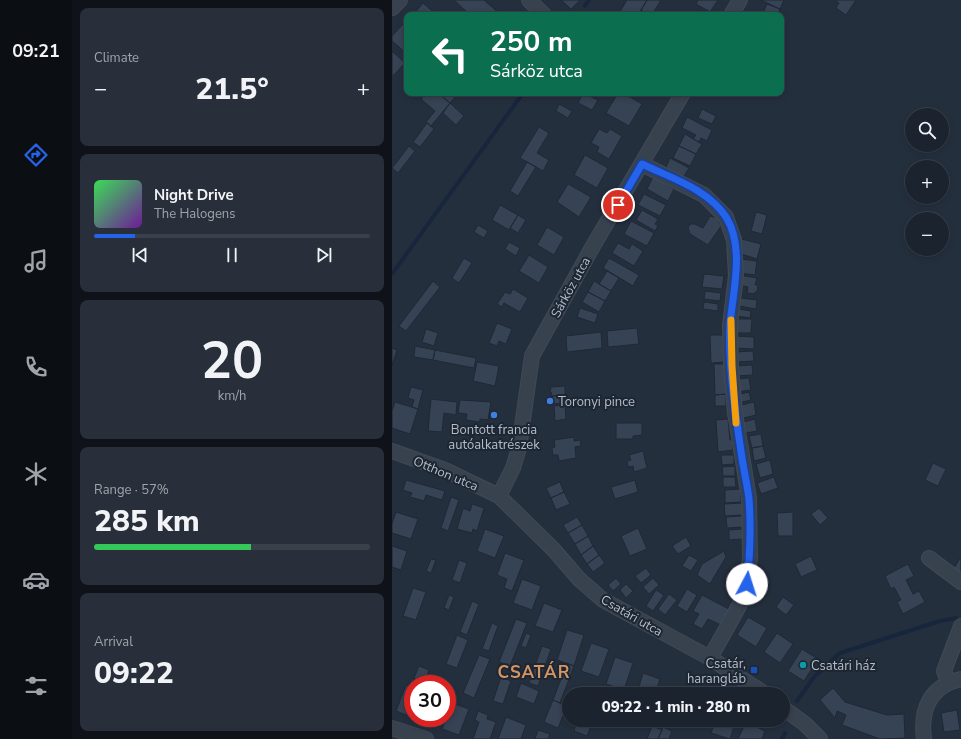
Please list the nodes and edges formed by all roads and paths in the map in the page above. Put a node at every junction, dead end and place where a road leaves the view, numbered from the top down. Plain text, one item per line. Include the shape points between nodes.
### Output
1 (400, 0) edge
2 (528, 0) edge
3 (740, 0) edge
4 (392, 8) edge
5 (541, 12) edge
6 (733, 12) edge
7 (679, 96) edge
8 (642, 164) junction
9 (392, 453) edge
10 (499, 496) junction
11 (929, 558) dead end
12 (961, 582) edge
13 (961, 626) edge
14 (710, 658) junction
15 (954, 680) edge
16 (754, 687) edge
17 (790, 713) edge
18 (392, 728) edge
19 (426, 739) edge
20 (820, 739) edge
21 (924, 739) edge

1 - 4 street
2 - 5 street
3 - 6 street
7 - 8 street, Sárköz utca
8 - 10 street, Sárköz utca via 532,356 519,448 513,468
8 - 14 street via 704,195 726,217 734,240 736,276 730,325 732,366 735,413 748,498 750,557 747,584 739,606
9 - 10 street, Otthon utca via 445,470
10 - 14 street, Csatári utca via 554,550 579,579 603,600
11 - 12 street
13 - 15 street via 944,670
14 - 16 street, Csatári utca
15 - 21 street via 929,699 923,716
17 - 20 street
18 - 19 street

